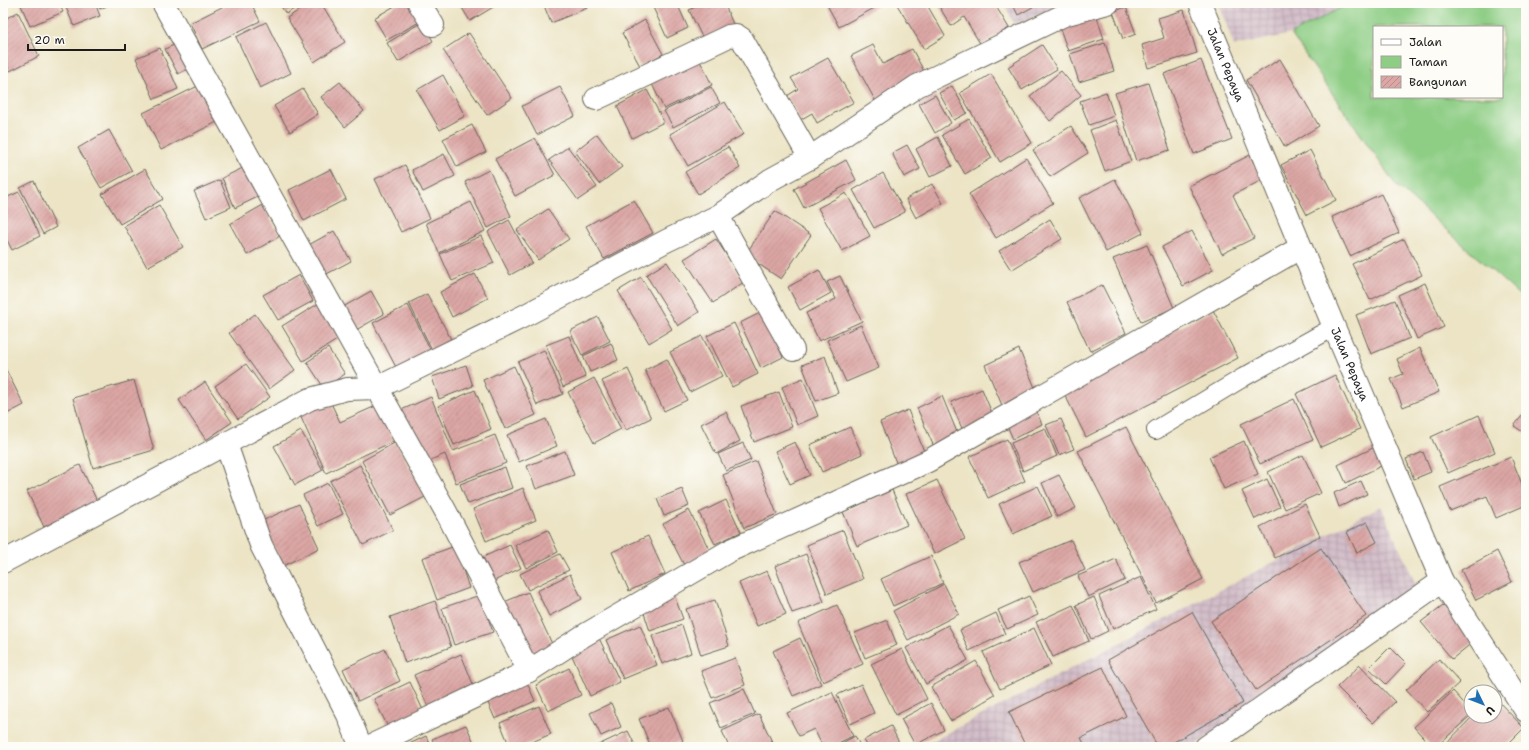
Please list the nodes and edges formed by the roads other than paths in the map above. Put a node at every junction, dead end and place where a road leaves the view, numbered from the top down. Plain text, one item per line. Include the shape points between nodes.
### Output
1 (163, 3) edge
2 (419, 3) edge
3 (1108, 3) edge
4 (1200, 3) edge
5 (433, 25) dead end
6 (596, 99) dead end
7 (810, 158) junction
8 (718, 216) junction
9 (1300, 248) junction
10 (1334, 327) junction
11 (793, 350) dead end
12 (377, 388) junction
13 (1156, 430) dead end
14 (226, 444) junction
15 (3, 562) edge
16 (1442, 581) junction
17 (529, 671) junction
18 (1526, 711) edge
19 (361, 747) edge
20 (368, 747) edge
21 (1206, 747) edge

1 - 12 street
2 - 5 street
3 - 7 street via 1064,15 917,86
4 - 9 street, Jalan Pepaya
6 - 7 street via 729,36 736,35 742,39
7 - 8 street via 770,180
8 - 11 street
8 - 12 street
9 - 10 street, Jalan Pepaya
9 - 17 street via 928,461 729,551 583,636
10 - 13 lane
10 - 16 street, Jalan Pepaya
12 - 14 street via 347,389 310,399
12 - 17 street via 446,510
14 - 15 street
14 - 19 street via 261,545 348,715
16 - 18 street, Jalan Pepaya
16 - 21 street
17 - 20 street

